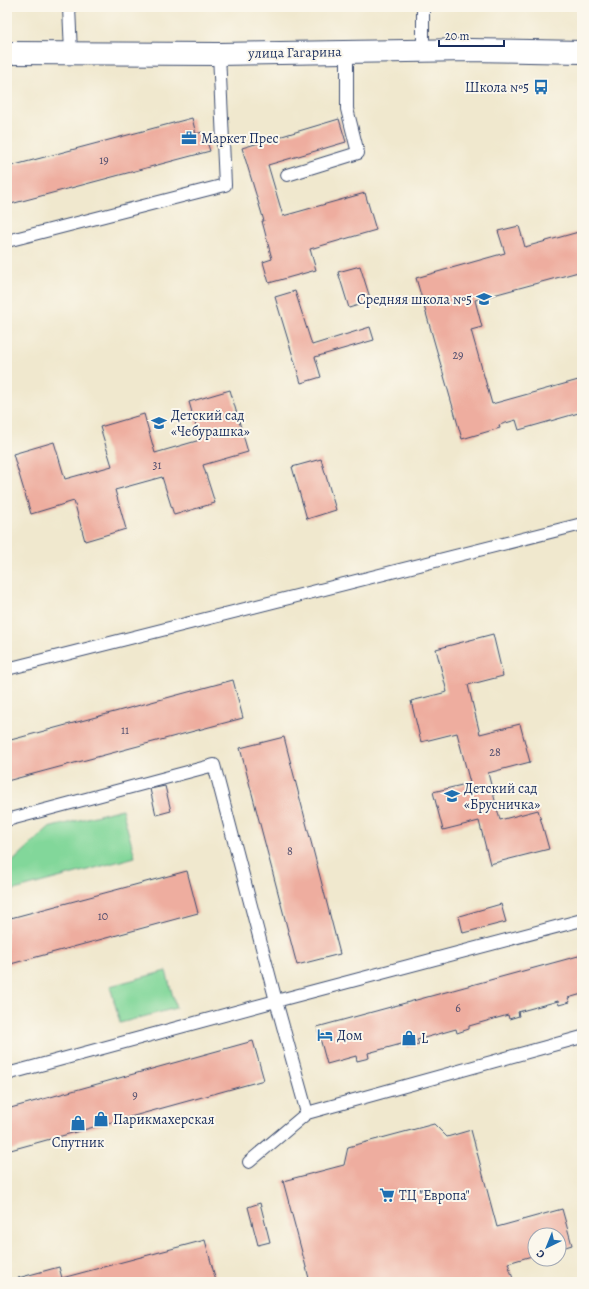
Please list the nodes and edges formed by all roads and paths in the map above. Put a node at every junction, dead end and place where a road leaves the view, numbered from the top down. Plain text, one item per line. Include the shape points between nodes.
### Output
1 (70, 7) edge
2 (423, 7) edge
3 (424, 50) junction
4 (347, 52) junction
5 (582, 52) edge
6 (7, 53) edge
7 (71, 53) junction
8 (219, 54) junction
9 (286, 175) dead end
10 (7, 241) edge
11 (582, 524) edge
12 (7, 669) edge
13 (7, 820) edge
14 (582, 920) edge
15 (276, 1001) junction
16 (582, 1037) edge
17 (7, 1074) edge
18 (307, 1113) junction
19 (249, 1162) dead end

1 - 7 lane
2 - 3 lane
3 - 4 main road, улица Гагарина
3 - 5 main road, улица Гагарина
4 - 8 main road, улица Гагарина
4 - 9 lane via 347,109 358,153
6 - 7 main road, улица Гагарина
7 - 8 main road, улица Гагарина
8 - 10 lane via 224,185
11 - 12 lane
13 - 15 lane via 214,765
14 - 15 lane
15 - 17 lane
15 - 18 lane
16 - 18 lane
18 - 19 lane

